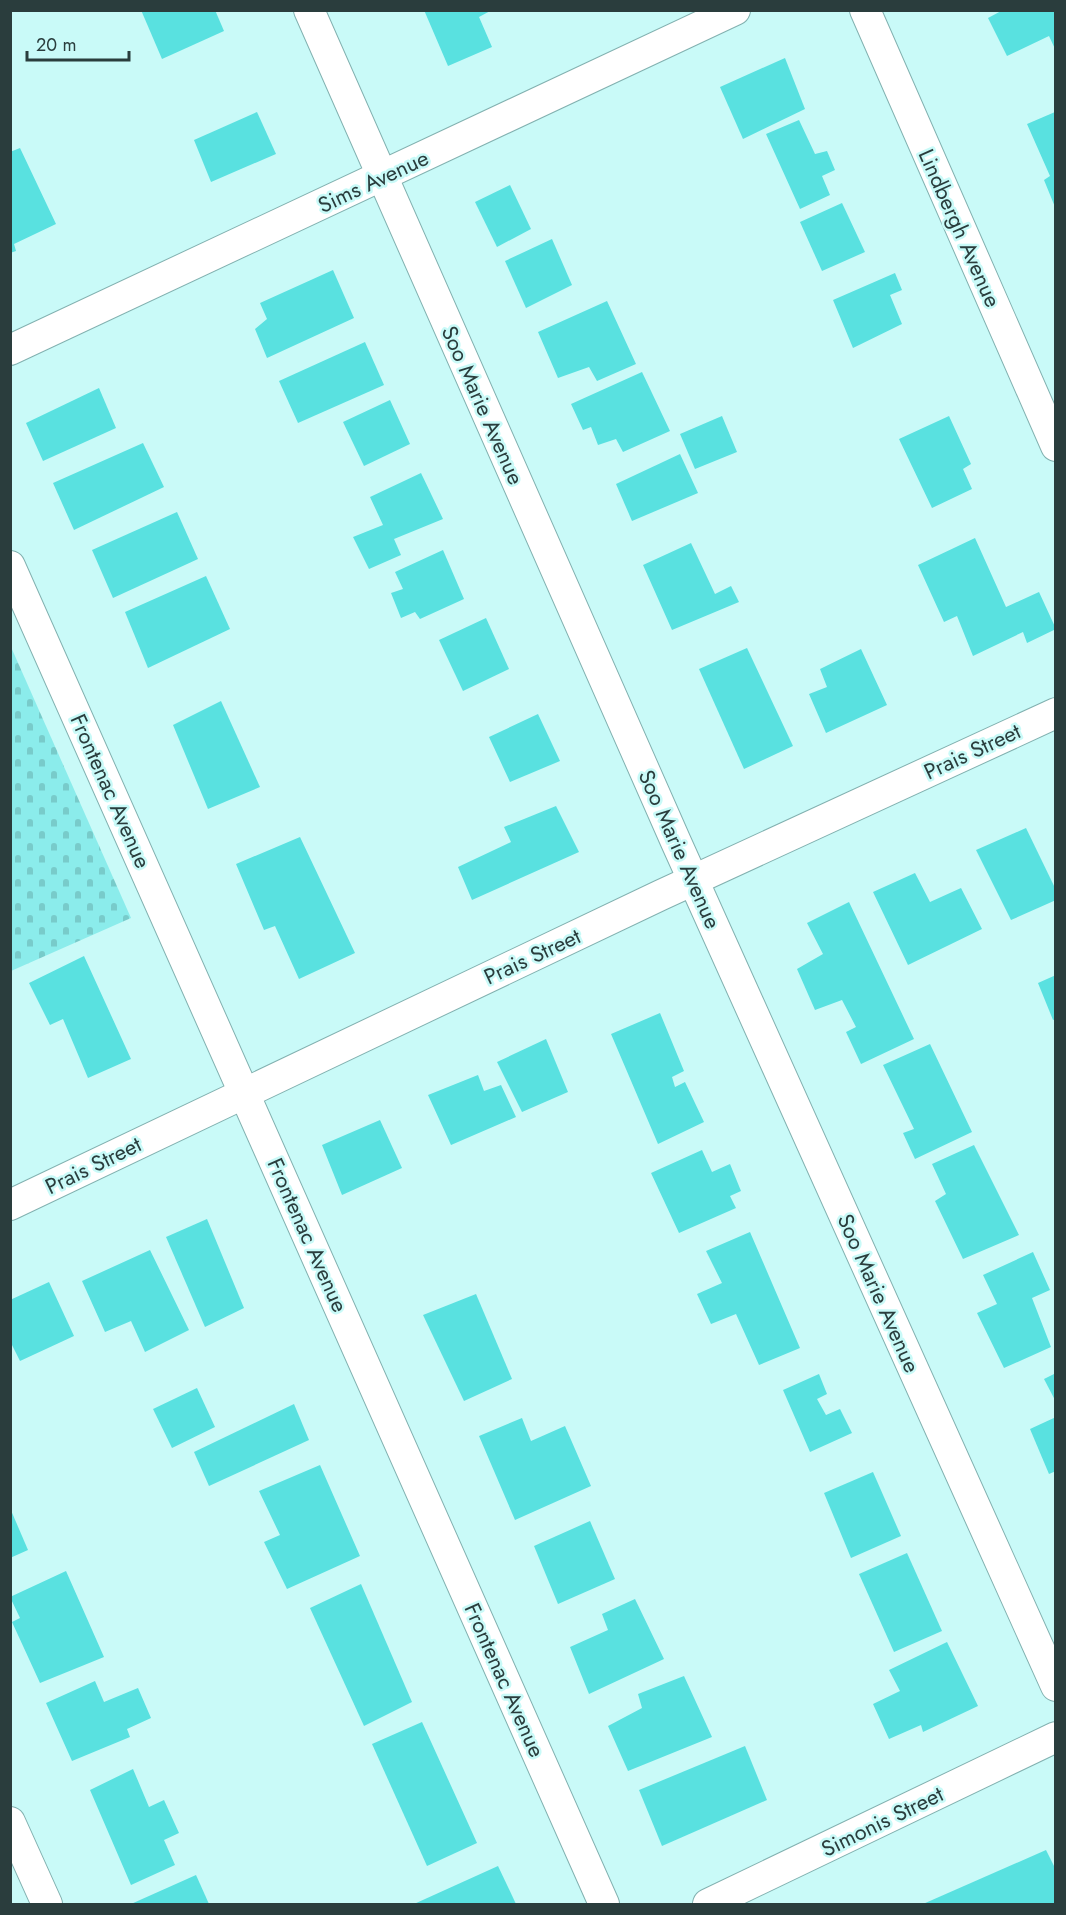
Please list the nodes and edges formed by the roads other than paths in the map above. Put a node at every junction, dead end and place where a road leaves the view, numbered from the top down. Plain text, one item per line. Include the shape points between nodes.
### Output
1 (309, 10) edge
2 (735, 10) edge
3 (865, 10) edge
4 (382, 177) junction
5 (10, 350) edge
6 (1056, 446) edge
7 (10, 566) edge
8 (1056, 712) edge
9 (693, 880) junction
10 (244, 1092) junction
11 (10, 1204) edge
12 (1056, 1686) edge
13 (1056, 1737) edge
14 (10, 1822) edge
15 (47, 1905) edge
16 (604, 1905) edge
17 (708, 1905) edge

1 - 4 street, Soo Marie Avenue
2 - 4 street, Sims Avenue
3 - 6 street, Lindbergh Avenue
4 - 5 street, Sims Avenue
4 - 9 street, Soo Marie Avenue
7 - 10 street, Frontenac Avenue
8 - 9 street, Prais Street
9 - 10 street, Prais Street
9 - 12 street, Soo Marie Avenue
10 - 11 street, Prais Street
10 - 16 street, Frontenac Avenue
13 - 17 street, Simonis Street
14 - 15 street

